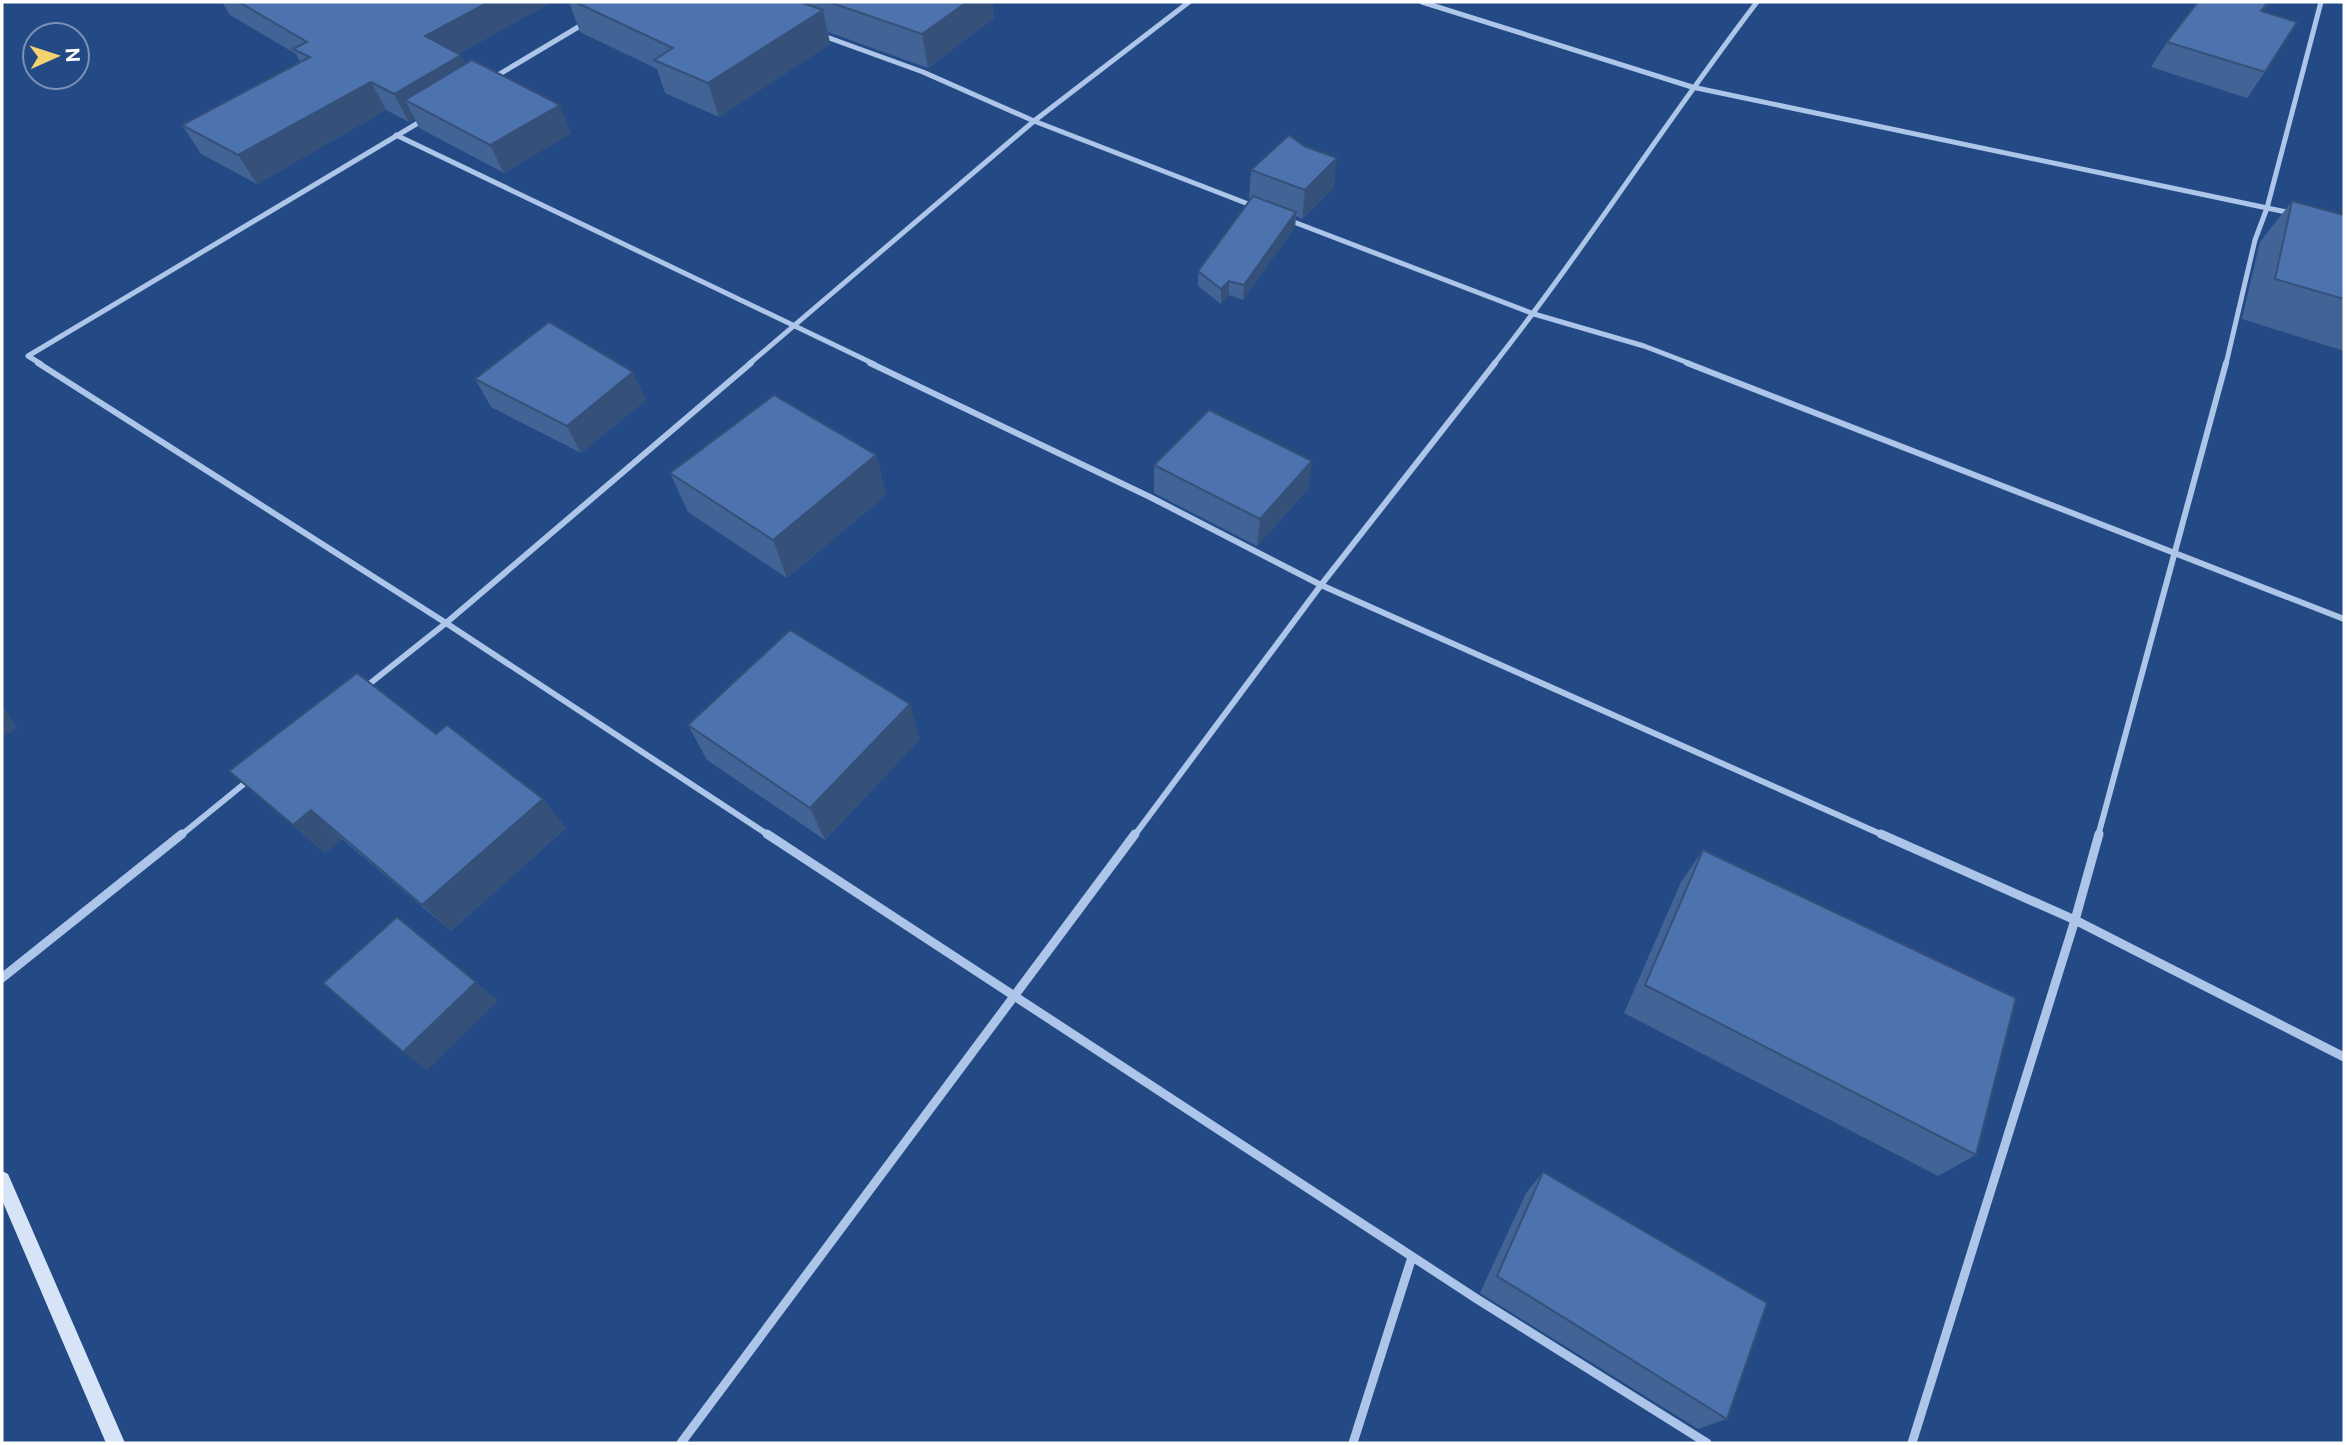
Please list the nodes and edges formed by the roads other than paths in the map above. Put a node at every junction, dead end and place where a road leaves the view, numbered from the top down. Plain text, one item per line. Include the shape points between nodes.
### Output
1 (1189, 2) edge
2 (1422, 2) edge
3 (1757, 2) edge
4 (2321, 2) edge
5 (596, 16) edge
6 (810, 30) edge
7 (491, 79) edge
8 (1692, 87) junction
9 (432, 114) edge
10 (1034, 121) junction
11 (396, 135) junction
12 (2267, 208) junction
13 (1266, 211) edge
14 (2293, 213) edge
15 (1277, 216) edge
16 (1534, 314) junction
17 (793, 327) junction
18 (2176, 553) junction
19 (1321, 585) junction
20 (2344, 619) edge
21 (446, 623) junction
22 (359, 692) edge
23 (262, 770) edge
24 (2075, 920) junction
25 (2, 978) edge
26 (1016, 996) junction
27 (2344, 1057) edge
28 (2, 1180) edge
29 (1412, 1257) junction
30 (116, 1443) edge
31 (681, 1443) edge
32 (1353, 1443) edge
33 (1707, 1443) edge
34 (1912, 1443) edge

1 - 10 street
2 - 8 street
3 - 8 street
4 - 12 street
5 - 7 street
6 - 10 street via 923,72
8 - 12 street
8 - 16 street
9 - 11 street
10 - 13 street
10 - 17 street
11 - 17 street
11 - 21 street via 28,356
12 - 14 street
12 - 18 street
15 - 16 street
16 - 18 street via 1644,346
16 - 19 street
17 - 19 street via 1150,497
17 - 21 street
18 - 20 street
18 - 24 street
19 - 24 street
19 - 26 street
21 - 22 street
21 - 26 street
23 - 25 street
24 - 27 street
24 - 34 street
26 - 29 street
26 - 31 street
28 - 30 street
29 - 32 street
29 - 33 street

